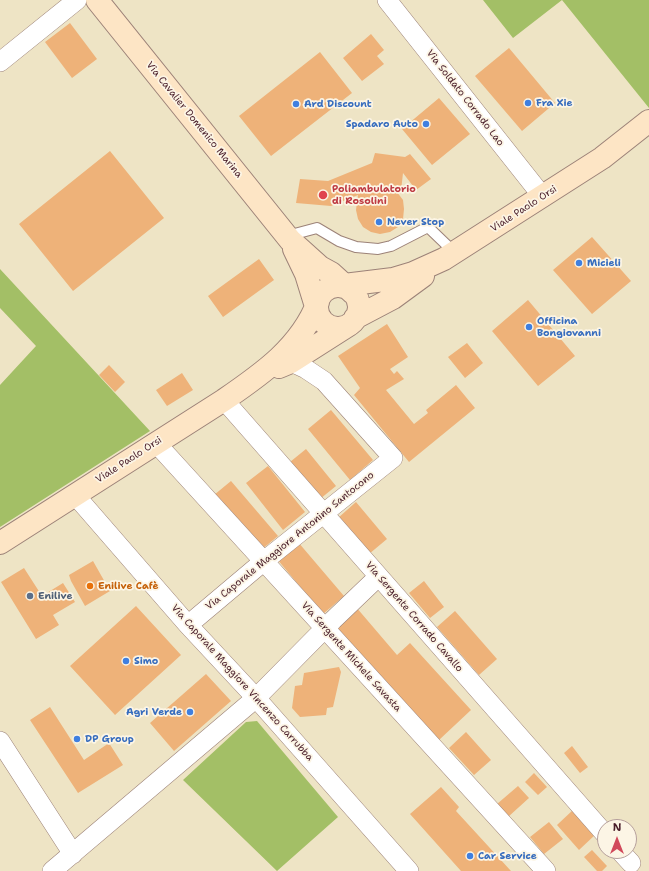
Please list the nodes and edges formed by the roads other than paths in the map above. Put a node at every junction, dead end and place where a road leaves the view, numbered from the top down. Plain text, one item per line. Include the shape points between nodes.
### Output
1 (77, 0) edge
2 (97, 0) edge
3 (387, 0) edge
4 (0, 62) edge
5 (648, 127) edge
6 (543, 197) junction
7 (289, 238) junction
8 (450, 256) junction
9 (341, 284) junction
10 (317, 308) junction
11 (352, 322) junction
12 (318, 345) junction
13 (292, 362) junction
14 (258, 377) junction
15 (324, 380) junction
16 (224, 400) junction
17 (156, 443) junction
18 (75, 495) junction
19 (324, 514) junction
20 (0, 543) edge
21 (264, 561) junction
22 (378, 577) junction
23 (188, 624) junction
24 (324, 628) junction
25 (256, 698) junction
26 (0, 741) edge
27 (597, 825) edge
28 (73, 854) junction
29 (52, 871) edge
30 (409, 871) edge
31 (546, 871) edge

1 - 4 street
2 - 7 main road, Via Cavalier Domenico Marina
3 - 6 street, Via Soldato Corrado Lao
5 - 6 main road, Viale Paolo Orsi
6 - 8 main road, Viale Paolo Orsi
7 - 8 lane via 317,228 344,243 378,249 391,246 428,227
7 - 9 main road
7 - 10 main road via 306,274
8 - 9 main road via 393,279
8 - 11 main road via 393,298
9 - 10 main road via 324,291
9 - 11 main road via 357,299 359,305
10 - 11 main road via 321,319 331,326 337,328
10 - 14 main road via 296,340
11 - 12 main road
12 - 13 main road
12 - 15 street via 317,358
13 - 14 main road
13 - 15 street
14 - 16 main road, Viale Paolo Orsi
15 - 19 street, Via Caporale Maggiore Antonino Santocono via 393,458
16 - 17 main road, Viale Paolo Orsi
16 - 19 street, Via Sergente Corrado Cavallo
17 - 18 main road, Viale Paolo Orsi
17 - 21 street, Via Sergente Michele Savasta
18 - 20 main road, Viale Paolo Orsi
18 - 23 street, Via Caporale Maggiore Vincenzo Carrubba
19 - 21 street, Via Caporale Maggiore Antonino Santocono
19 - 22 street, Via Sergente Corrado Cavallo
21 - 23 street, Via Caporale Maggiore Antonino Santocono
21 - 24 street, Via Sergente Michele Savasta
22 - 24 street
22 - 27 street, Via Sergente Corrado Cavallo
23 - 25 street, Via Caporale Maggiore Vincenzo Carrubba
24 - 25 street
24 - 31 street, Via Sergente Michele Savasta
25 - 28 street
25 - 30 street, Via Caporale Maggiore Vincenzo Carrubba
26 - 28 street
28 - 29 street

